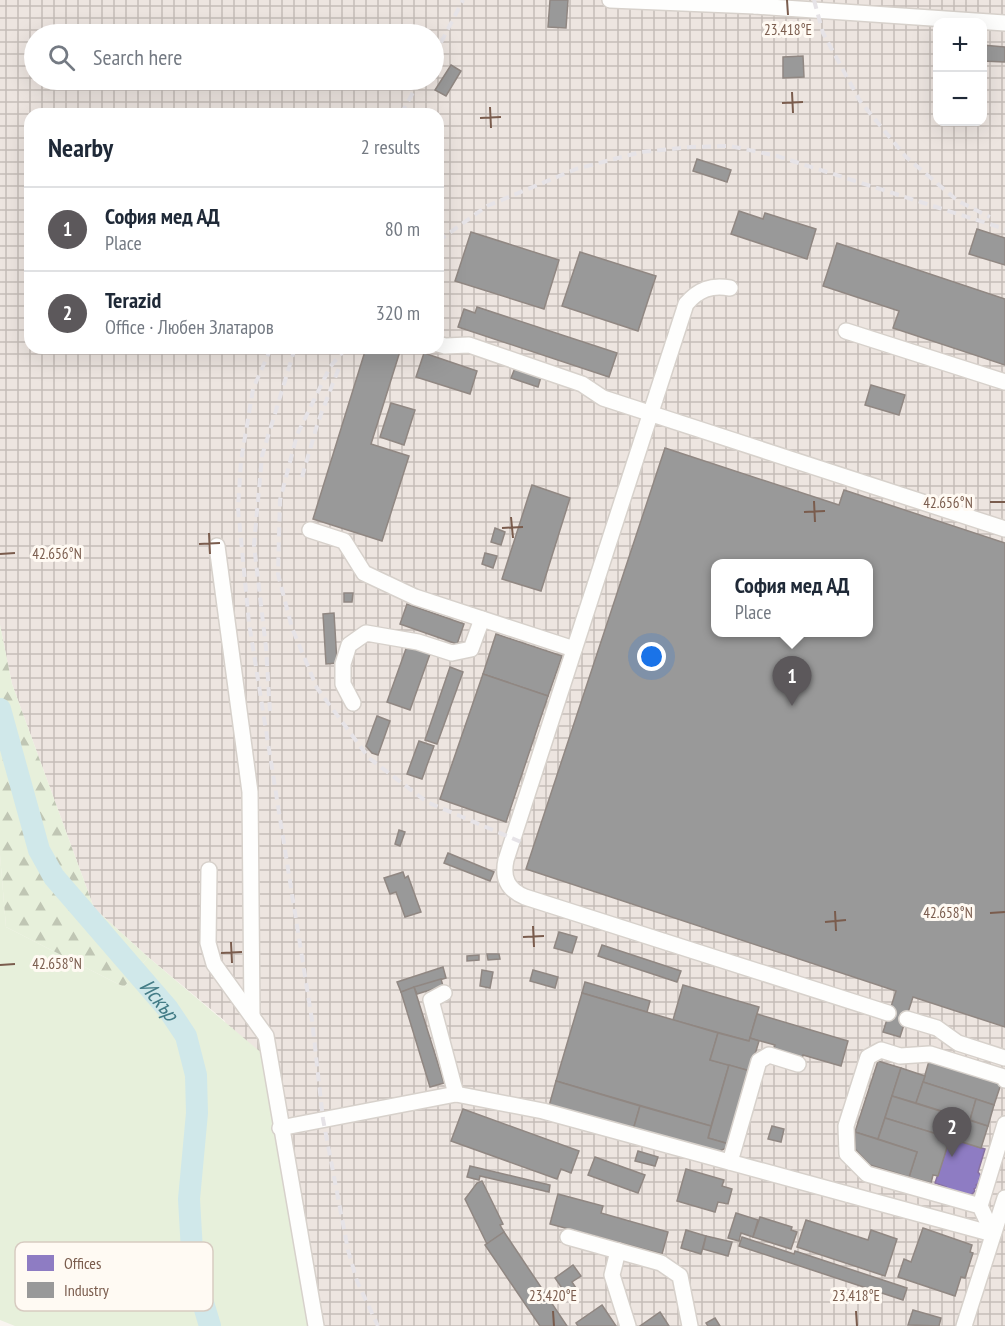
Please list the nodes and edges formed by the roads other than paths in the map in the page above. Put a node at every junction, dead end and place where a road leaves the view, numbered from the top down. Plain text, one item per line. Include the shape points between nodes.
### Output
1 (610, 0) edge
2 (755, 3) edge
3 (1005, 23) edge
4 (730, 288) dead end
5 (846, 331) dead end
6 (444, 346) edge
7 (1005, 382) edge
8 (650, 413) junction
9 (1005, 529) edge
10 (310, 530) dead end
11 (217, 546) dead end
12 (482, 619) junction
13 (574, 649) junction
14 (353, 703) dead end
15 (209, 870) dead end
16 (444, 993) dead end
17 (888, 1013) dead end
18 (252, 1016) junction
19 (907, 1019) dead end
20 (1005, 1058) edge
21 (798, 1064) dead end
22 (1005, 1080) edge
23 (456, 1094) junction
24 (1005, 1124) edge
25 (280, 1128) junction
26 (730, 1162) junction
27 (1005, 1198) edge
28 (980, 1206) junction
29 (993, 1234) junction
30 (568, 1237) dead end
31 (618, 1251) junction
32 (316, 1326) edge
33 (628, 1326) edge
34 (690, 1326) edge
35 (964, 1326) edge

1 - 2 street
2 - 3 street
4 - 8 street via 705,288 686,304
5 - 7 street
6 - 8 street via 469,345 582,384 603,398
8 - 9 street
8 - 13 street
10 - 12 street via 344,541 363,573 415,597
11 - 18 street via 250,792
12 - 13 street
12 - 14 street via 471,649 452,653 418,642 366,633 349,645 343,664 343,684
13 - 17 street via 506,860 505,879 509,887 525,897
15 - 18 street via 208,943 214,964
16 - 23 street via 431,1000
18 - 25 street via 266,1036
19 - 20 street via 937,1028 958,1043
21 - 26 street via 769,1055 759,1061
22 - 28 street via 930,1054 900,1056 881,1050 868,1057 846,1126 847,1154 867,1174
23 - 25 street
23 - 26 street via 543,1111
24 - 28 street
25 - 32 street
26 - 29 street
27 - 29 street
28 - 29 street
29 - 35 street
30 - 31 street
31 - 33 street via 612,1275
31 - 34 street via 661,1263 680,1276

